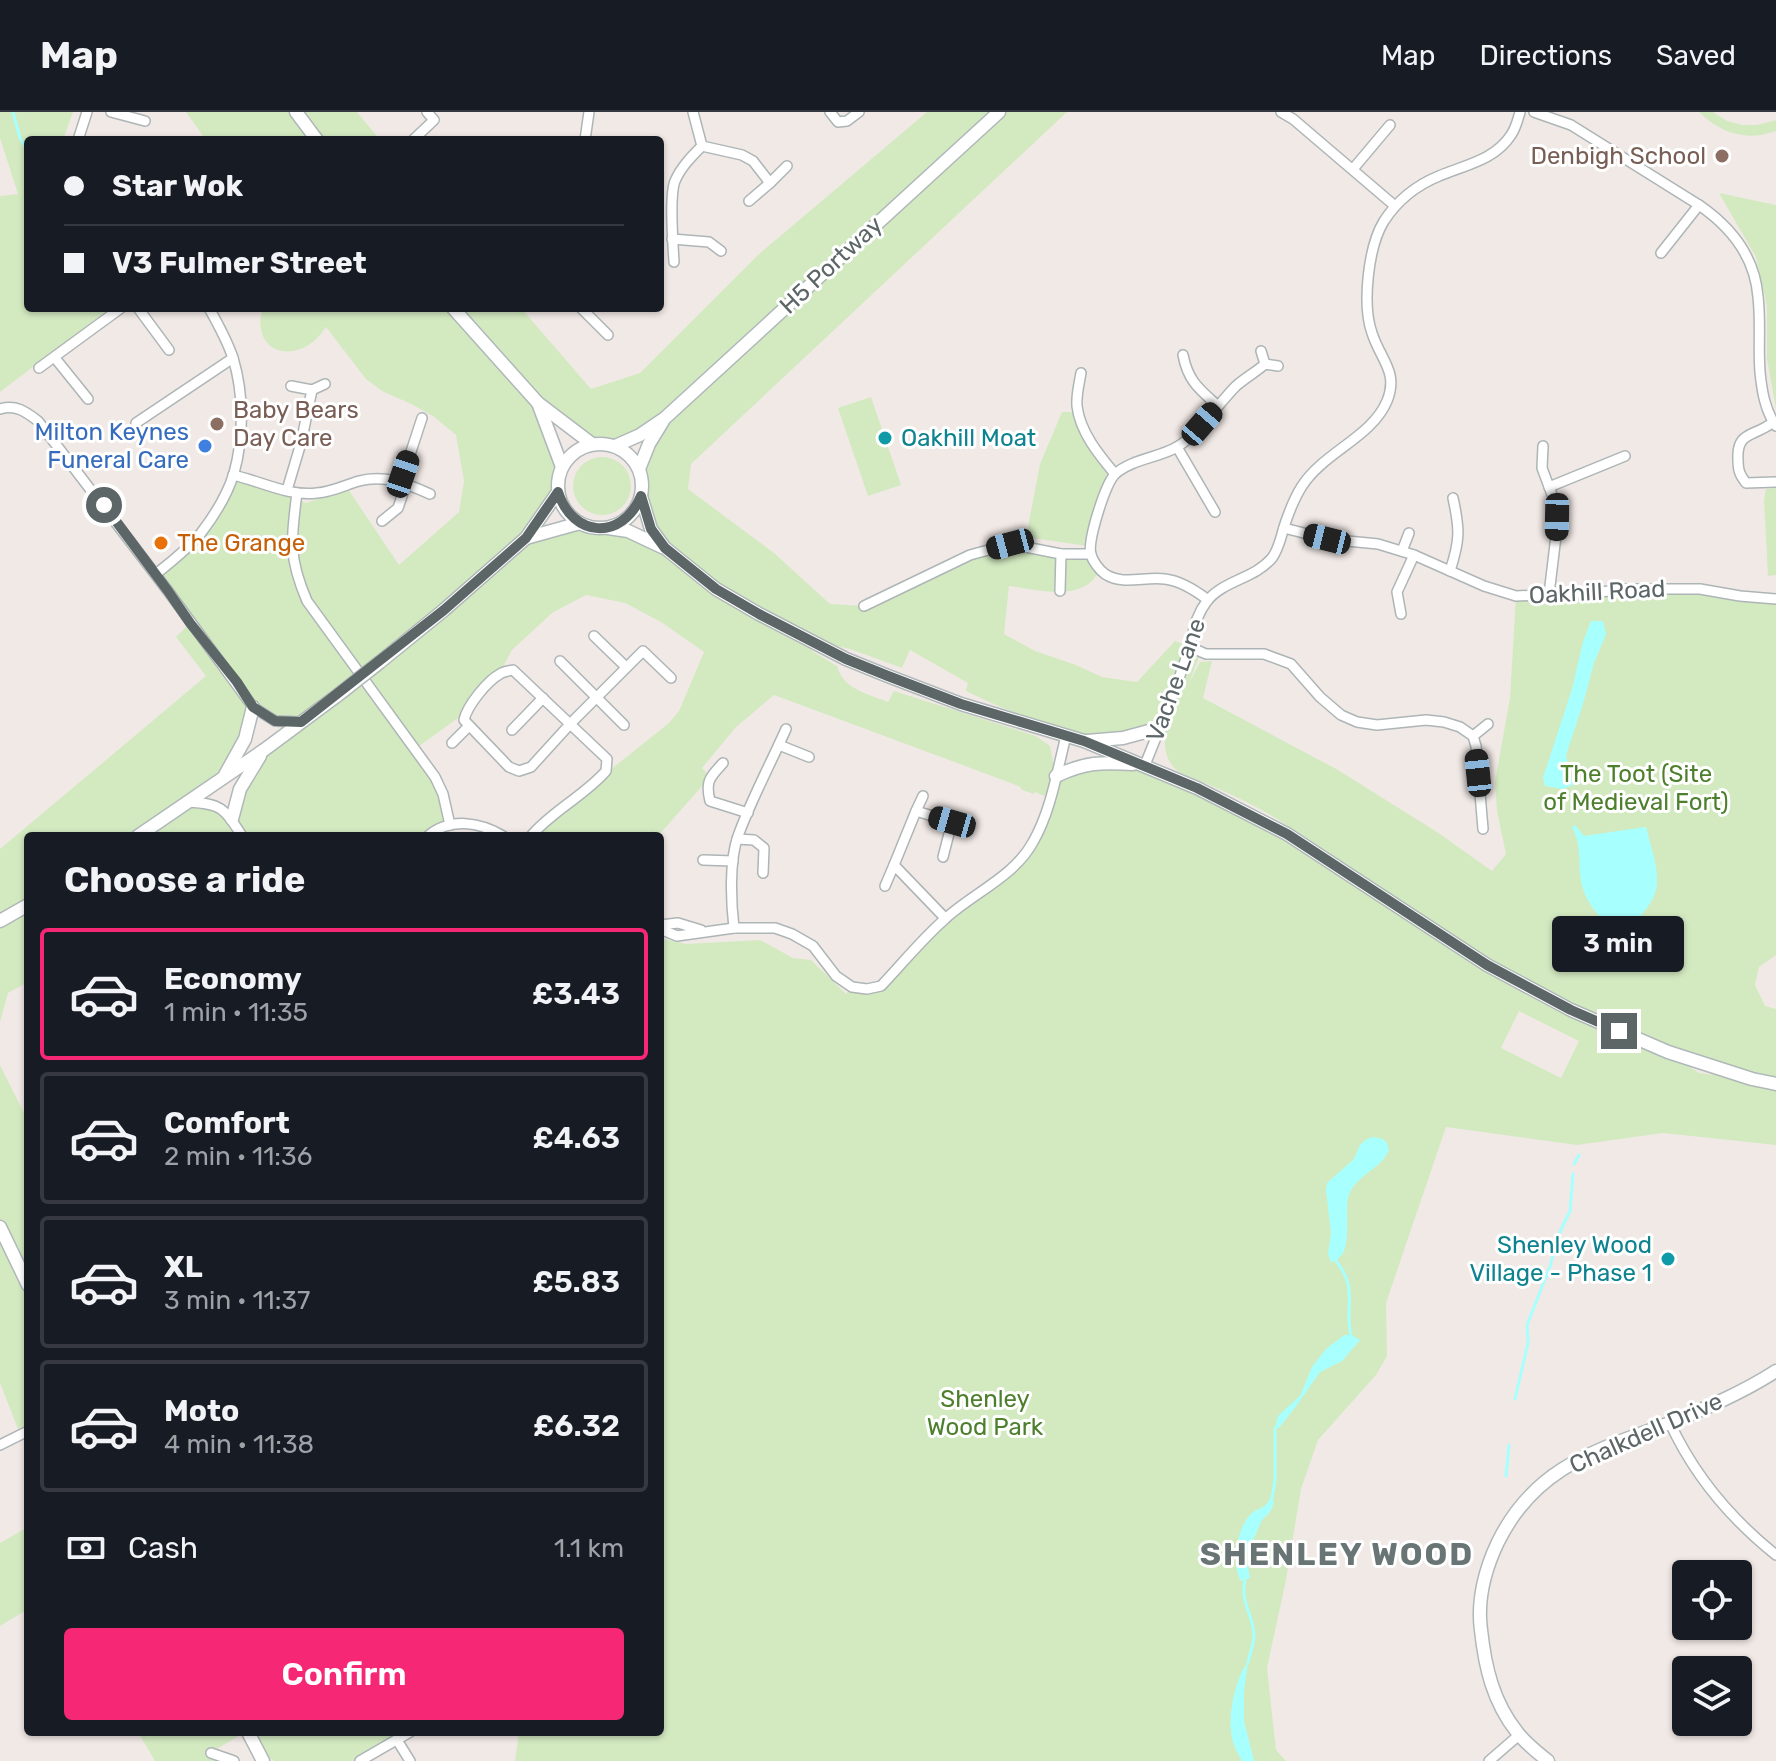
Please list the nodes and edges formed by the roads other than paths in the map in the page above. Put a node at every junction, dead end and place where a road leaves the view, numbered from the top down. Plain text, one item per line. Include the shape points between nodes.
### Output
1 (87, 112) edge
2 (111, 112) edge
3 (296, 112) edge
4 (427, 112) edge
5 (589, 112) edge
6 (693, 112) edge
7 (830, 112) edge
8 (859, 112) edge
9 (999, 112) edge
10 (1281, 112) edge
11 (1520, 112) edge
12 (1534, 112) edge
13 (1295, 115) edge
14 (145, 121) dead end
15 (1390, 125) dead end
16 (79, 136) edge
17 (314, 136) edge
18 (417, 136) edge
19 (586, 136) edge
20 (702, 146) junction
21 (787, 166) dead end
22 (1353, 169) junction
23 (770, 183) junction
24 (749, 201) dead end
25 (1699, 205) junction
26 (1395, 206) junction
27 (672, 239) junction
28 (721, 251) dead end
29 (1661, 253) dead end
30 (674, 262) dead end
31 (116, 312) edge
32 (141, 312) edge
33 (211, 312) edge
34 (456, 312) edge
35 (585, 312) edge
36 (608, 335) dead end
37 (169, 350) dead end
38 (1261, 351) dead end
39 (1183, 355) dead end
40 (55, 358) junction
41 (233, 358) junction
42 (1265, 364) junction
43 (1278, 366) dead end
44 (39, 368) dead end
45 (1081, 373) dead end
46 (325, 384) dead end
47 (291, 386) dead end
48 (312, 390) junction
49 (88, 399) dead end
50 (538, 403) junction
51 (1218, 406) junction
52 (0, 409) edge
53 (422, 418) dead end
54 (665, 418) junction
55 (136, 423) dead end
56 (1775, 424) edge
57 (592, 444) junction
58 (615, 446) junction
59 (1543, 446) dead end
60 (1177, 447) junction
61 (1625, 456) dead end
62 (562, 467) junction
63 (639, 469) junction
64 (1115, 474) junction
65 (233, 475) junction
66 (1776, 482) edge
67 (403, 483) junction
68 (1549, 487) junction
69 (292, 492) junction
70 (558, 492) junction
71 (430, 494) dead end
72 (641, 496) junction
73 (1453, 498) dead end
74 (1215, 512) dead end
75 (382, 521) dead end
76 (580, 523) junction
77 (607, 528) junction
78 (1284, 528) junction
79 (1409, 533) dead end
80 (526, 538) junction
81 (665, 548) junction
82 (1402, 551) junction
83 (1061, 554) junction
84 (1091, 554) junction
85 (1414, 555) junction
86 (1450, 571) junction
87 (156, 574) junction
88 (1060, 591) dead end
89 (1549, 594) junction
90 (1776, 599) edge
91 (1208, 600) junction
92 (864, 606) dead end
93 (1401, 614) dead end
94 (594, 636) dead end
95 (1190, 647) junction
96 (560, 661) dead end
97 (626, 667) junction
98 (671, 678) dead end
99 (596, 697) junction
100 (543, 698) junction
101 (253, 707) junction
102 (301, 722) junction
103 (571, 723) junction
104 (1488, 724) dead end
105 (624, 725) dead end
106 (469, 726) junction
107 (1160, 728) junction
108 (786, 729) dead end
109 (512, 730) dead end
110 (1066, 736) junction
111 (1473, 736) junction
112 (1084, 741) junction
113 (452, 743) dead end
114 (779, 745) junction
115 (264, 750) junction
116 (809, 757) dead end
117 (723, 763) dead end
118 (1145, 765) junction
119 (1056, 776) junction
120 (224, 778) junction
121 (923, 796) dead end
122 (189, 802) junction
123 (956, 810) dead end
124 (916, 811) junction
125 (748, 813) junction
126 (232, 819) junction
127 (952, 822) junction
128 (450, 825) junction
129 (1483, 829) dead end
130 (144, 832) edge
131 (240, 832) edge
132 (433, 832) edge
133 (496, 832) edge
134 (535, 832) edge
135 (737, 839) junction
136 (943, 857) dead end
137 (703, 860) dead end
138 (733, 861) junction
139 (894, 865) junction
140 (763, 873) dead end
141 (885, 886) dead end
142 (24, 907) edge
143 (945, 918) junction
144 (0, 921) edge
145 (734, 928) junction
146 (664, 929) edge
147 (1776, 1084) edge
148 (0, 1227) edge
149 (24, 1277) edge
150 (1776, 1371) edge
151 (1670, 1423) junction
152 (24, 1433) edge
153 (0, 1445) edge
154 (1776, 1555) edge
155 (1519, 1735) junction
156 (250, 1736) edge
157 (404, 1736) edge
158 (397, 1740) junction
159 (211, 1753) dead end
160 (260, 1756) edge
161 (234, 1761) edge
162 (274, 1761) edge
163 (360, 1761) edge
164 (410, 1761) edge
165 (1489, 1761) edge
166 (1548, 1761) edge

1 - 16 street
2 - 14 street
3 - 17 street
4 - 18 street via 434,120
5 - 19 street
6 - 20 street
7 - 8 street via 838,122
9 - 54 street, H5 Portway
10 - 13 street
11 - 26 street via 1512,134 1493,152 1419,187
12 - 25 street via 1571,125
13 - 22 street
15 - 22 street
20 - 23 street via 742,155
20 - 27 street via 673,185
21 - 23 street
22 - 26 street
23 - 24 street
25 - 29 street
25 - 56 street via 1731,232 1754,272 1761,386
26 - 78 street, Vache Lane via 1374,244 1367,294 1372,333 1390,371 1390,392 1369,426 1308,478
27 - 28 street via 709,242
27 - 30 street
31 - 40 street
32 - 37 street
33 - 41 street
34 - 50 street
35 - 36 street
38 - 42 street
39 - 51 street via 1193,384
40 - 44 street
40 - 49 street
41 - 55 street
41 - 65 street via 241,403
42 - 43 street
42 - 51 street
45 - 64 street via 1077,405 1082,423
46 - 48 street
47 - 48 street
48 - 69 street
50 - 57 street
50 - 62 street
51 - 60 street
52 - 87 street via 22,409 38,421
53 - 67 street
54 - 58 street, H5 Portway
54 - 63 street, H5 Portway
56 - 66 street via 1742,439 1737,449 1746,483
57 - 58 street
57 - 62 street via 569,456
58 - 63 street
59 - 68 street via 1542,468
60 - 64 street
60 - 74 street
61 - 68 street
62 - 70 street
63 - 72 street
64 - 84 street via 1103,494
65 - 69 street
65 - 87 street via 201,533
67 - 69 street via 377,478 318,493
67 - 71 street
67 - 75 street via 398,508
68 - 89 street via 1557,517
69 - 128 street via 291,548 307,601 435,777
70 - 76 street via 562,505
70 - 80 street
72 - 77 street via 629,517
72 - 81 street via 651,529
73 - 86 street via 1459,526
76 - 77 street
76 - 80 street
77 - 81 street via 628,531
78 - 82 street, Oakhill Road
78 - 91 street, Vache Lane via 1272,558
79 - 82 street
80 - 102 street, bridge
81 - 110 street via 716,589 846,659 961,704
82 - 85 street, Oakhill Road
83 - 84 street
83 - 88 street
83 - 92 street via 1010,544 970,555
84 - 91 street via 1100,570 1115,579 1166,579
85 - 86 street, Oakhill Road
85 - 93 street via 1397,592
86 - 89 street, Oakhill Road via 1516,596
87 - 101 street
89 - 90 street, Oakhill Road via 1700,589
91 - 95 street, Vache Lane
94 - 97 street
95 - 107 street, Vache Lane
95 - 111 street via 1206,654 1264,654 1291,664 1330,706 1357,722 1444,722
96 - 99 street
97 - 98 street via 643,651
97 - 99 street
99 - 103 street
99 - 105 street
100 - 103 street
100 - 106 street via 513,670 499,674 466,711
100 - 109 street
101 - 102 street via 275,721
101 - 120 street via 245,739
102 - 115 street
103 - 106 street via 531,767 519,771
103 - 134 street via 607,759 606,771
104 - 111 street
106 - 113 street
107 - 112 street
107 - 118 street, Vache Lane
108 - 114 street
110 - 112 street
110 - 119 street
111 - 129 street
112 - 118 street
114 - 116 street
114 - 125 street
115 - 120 street
115 - 126 street via 240,789
117 - 125 street via 710,777 710,801
118 - 119 street via 1097,762
118 - 147 street via 1287,834 1487,965 1571,1010 1668,1052
119 - 143 street via 1033,842 1020,859
120 - 122 street
121 - 124 street
122 - 126 street via 214,804
122 - 130 street
123 - 127 street
124 - 127 street
124 - 139 street
125 - 135 street
126 - 131 street
127 - 136 street
128 - 132 street
128 - 133 street via 466,823
135 - 138 street
135 - 140 street via 754,840 764,848
137 - 138 street
138 - 145 street
139 - 141 street
139 - 143 street
142 - 144 street
143 - 145 street via 881,986 867,989 836,976 813,946 792,934 768,927
145 - 146 street via 677,936
148 - 149 street
150 - 151 street, Chalkdell Drive
151 - 154 street via 1709,1487
151 - 155 street, Chalkdell Drive via 1565,1466 1523,1502 1502,1534 1483,1587 1479,1617 1491,1684
152 - 153 street
155 - 165 street
155 - 166 street, Chalkdell Drive
156 - 160 street
157 - 158 street
158 - 163 street
158 - 164 street
159 - 161 street
160 - 162 street

